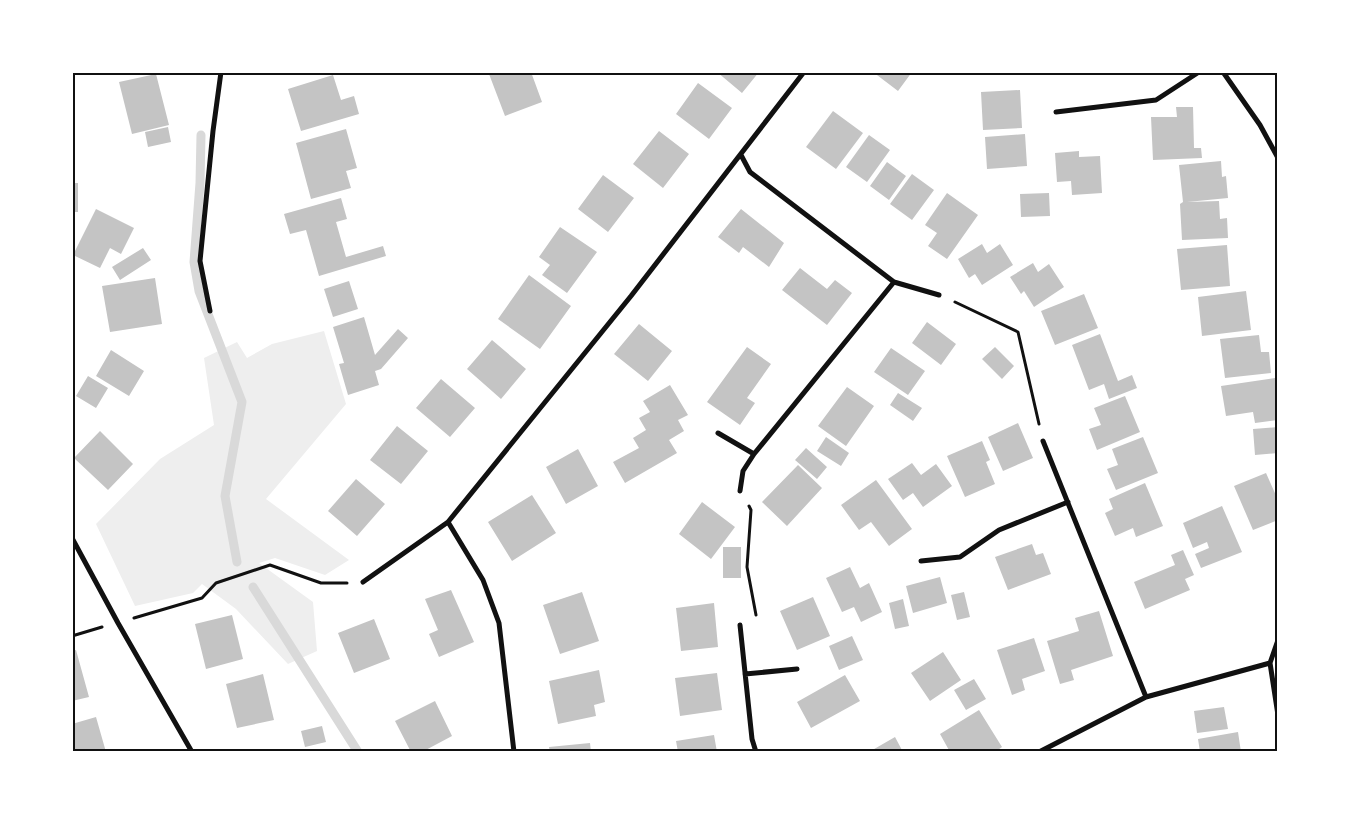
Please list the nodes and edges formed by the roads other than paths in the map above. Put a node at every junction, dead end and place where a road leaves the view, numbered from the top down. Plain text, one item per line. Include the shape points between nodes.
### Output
1 (221, 72) edge
2 (804, 72) edge
3 (1199, 72) edge
4 (1223, 72) edge
5 (1056, 112) dead end
6 (741, 155) junction
7 (1278, 158) edge
8 (894, 282) junction
9 (939, 295) road end
10 (210, 311) dead end
11 (718, 433) dead end
12 (1043, 441) road end
13 (754, 454) junction
14 (740, 491) road end
15 (1068, 502) junction
16 (448, 522) junction
17 (72, 538) edge
18 (921, 561) dead end
19 (363, 582) road end
20 (740, 625) dead end
21 (1278, 640) edge
22 (1270, 663) junction
23 (798, 669) dead end
24 (745, 674) junction
25 (1146, 697) junction
26 (1278, 715) edge
27 (192, 752) edge
28 (514, 752) edge
29 (756, 752) edge
30 (1039, 752) edge

1 - 10 street via 200,261
2 - 6 street
3 - 5 street via 1156,100
4 - 7 street via 1260,125
6 - 8 street via 750,172
6 - 16 street
8 - 9 street
8 - 13 street
11 - 13 street
12 - 15 street
13 - 14 street via 743,471
15 - 18 street via 999,530 960,556
15 - 25 street
16 - 19 street
16 - 28 street via 483,580 498,623
17 - 27 street
20 - 24 street
21 - 22 street
22 - 25 street
22 - 26 street
23 - 24 street
24 - 29 street
25 - 30 street

